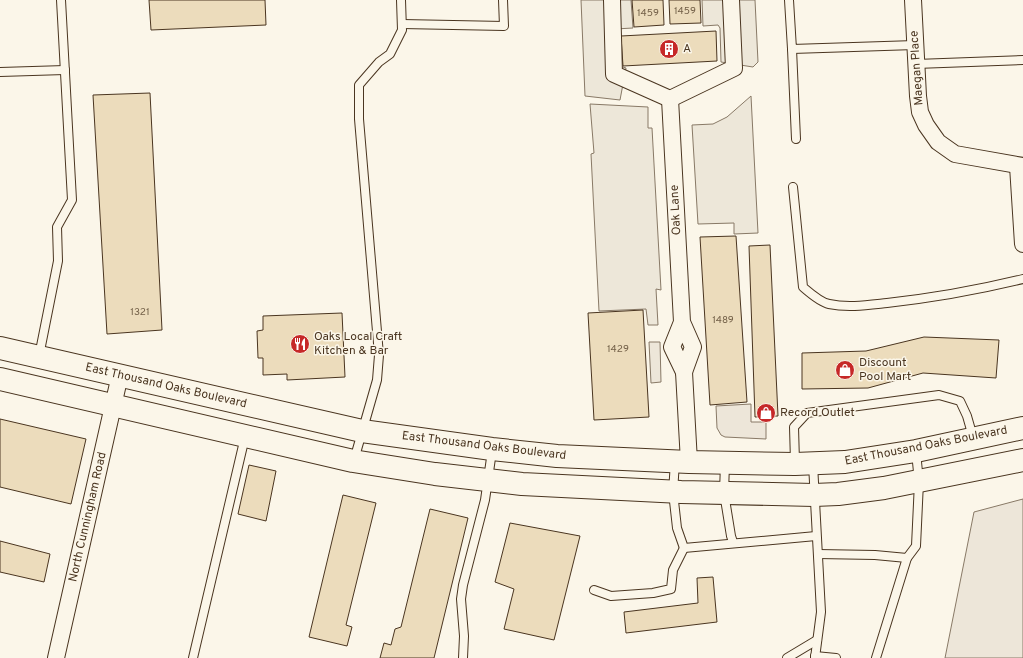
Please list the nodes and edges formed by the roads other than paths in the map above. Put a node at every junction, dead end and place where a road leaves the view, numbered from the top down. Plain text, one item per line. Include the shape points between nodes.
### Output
1 (61, 0) edge
2 (401, 0) edge
3 (503, 0) edge
4 (612, 0) edge
5 (731, 0) edge
6 (789, 0) edge
7 (913, 0) edge
8 (402, 24) junction
9 (915, 45) junction
10 (792, 49) junction
11 (1023, 60) edge
12 (916, 64) junction
13 (65, 70) junction
14 (0, 72) edge
15 (670, 99) junction
16 (796, 138) dead end
17 (1021, 166) edge
18 (793, 187) dead end
19 (1023, 244) edge
20 (1023, 279) edge
21 (0, 348) edge
22 (38, 357) junction
23 (120, 375) junction
24 (0, 379) edge
25 (114, 406) junction
26 (1023, 428) edge
27 (362, 431) junction
28 (245, 436) junction
29 (973, 438) junction
30 (492, 449) junction
31 (916, 450) junction
32 (1023, 460) edge
33 (353, 461) junction
34 (682, 462) junction
35 (725, 462) junction
36 (804, 464) junction
37 (488, 480) junction
38 (919, 482) junction
39 (673, 492) junction
40 (724, 493) junction
41 (814, 495) junction
42 (816, 536) junction
43 (733, 542) junction
44 (684, 548) junction
45 (818, 554) junction
46 (907, 558) junction
47 (594, 590) dead end
48 (817, 640) junction
49 (815, 657) edge
50 (56, 658) edge
51 (194, 658) edge
52 (463, 658) edge
53 (787, 658) edge
54 (836, 658) edge
55 (876, 658) edge

1 - 13 lane
2 - 8 lane
3 - 8 lane via 504,26
4 - 15 street via 614,74
5 - 15 street via 734,68
6 - 10 lane
7 - 9 street, Maegan Place
8 - 27 lane via 402,30 390,54 379,62 359,85 359,119 379,355 377,380
9 - 10 lane
9 - 12 street, Maegan Place
10 - 16 lane
11 - 12 lane
12 - 17 street, Maegan Place via 920,112 938,142 955,154
13 - 14 lane
13 - 22 lane via 72,200 57,226 58,261
15 - 34 street, Oak Lane via 682,322 672,347 684,372
17 - 19 street, Maegan Place
18 - 20 lane via 804,287 827,304 852,306 923,299
21 - 22 main road, East Thousand Oaks Boulevard
22 - 23 main road, East Thousand Oaks Boulevard
23 - 25 street, North Cunningham Road
23 - 27 main road, East Thousand Oaks Boulevard
24 - 25 main road
25 - 28 main road
25 - 50 street, North Cunningham Road
26 - 29 main road, East Thousand Oaks Boulevard
27 - 30 main road, East Thousand Oaks Boulevard
27 - 33 lane
28 - 33 main road
28 - 51 lane
29 - 31 main road, East Thousand Oaks Boulevard
29 - 36 lane via 960,401 939,395 807,413 794,427
30 - 34 main road, East Thousand Oaks Boulevard via 557,456
30 - 37 lane
31 - 36 main road, East Thousand Oaks Boulevard via 844,462
31 - 38 lane
32 - 38 main road
33 - 37 main road
34 - 35 main road, East Thousand Oaks Boulevard
34 - 39 lane
35 - 36 main road, East Thousand Oaks Boulevard
35 - 40 lane
36 - 41 lane
37 - 39 main road via 548,486
37 - 52 lane via 462,585
38 - 41 main road
38 - 46 lane via 916,546
39 - 40 main road
39 - 44 lane via 677,528
40 - 41 main road
40 - 43 lane
41 - 42 lane
42 - 43 lane
42 - 45 lane
43 - 44 lane
44 - 47 lane via 673,570 671,589 611,596
45 - 46 lane
45 - 48 lane via 821,612
46 - 55 lane
48 - 49 lane
48 - 53 lane
49 - 54 lane

